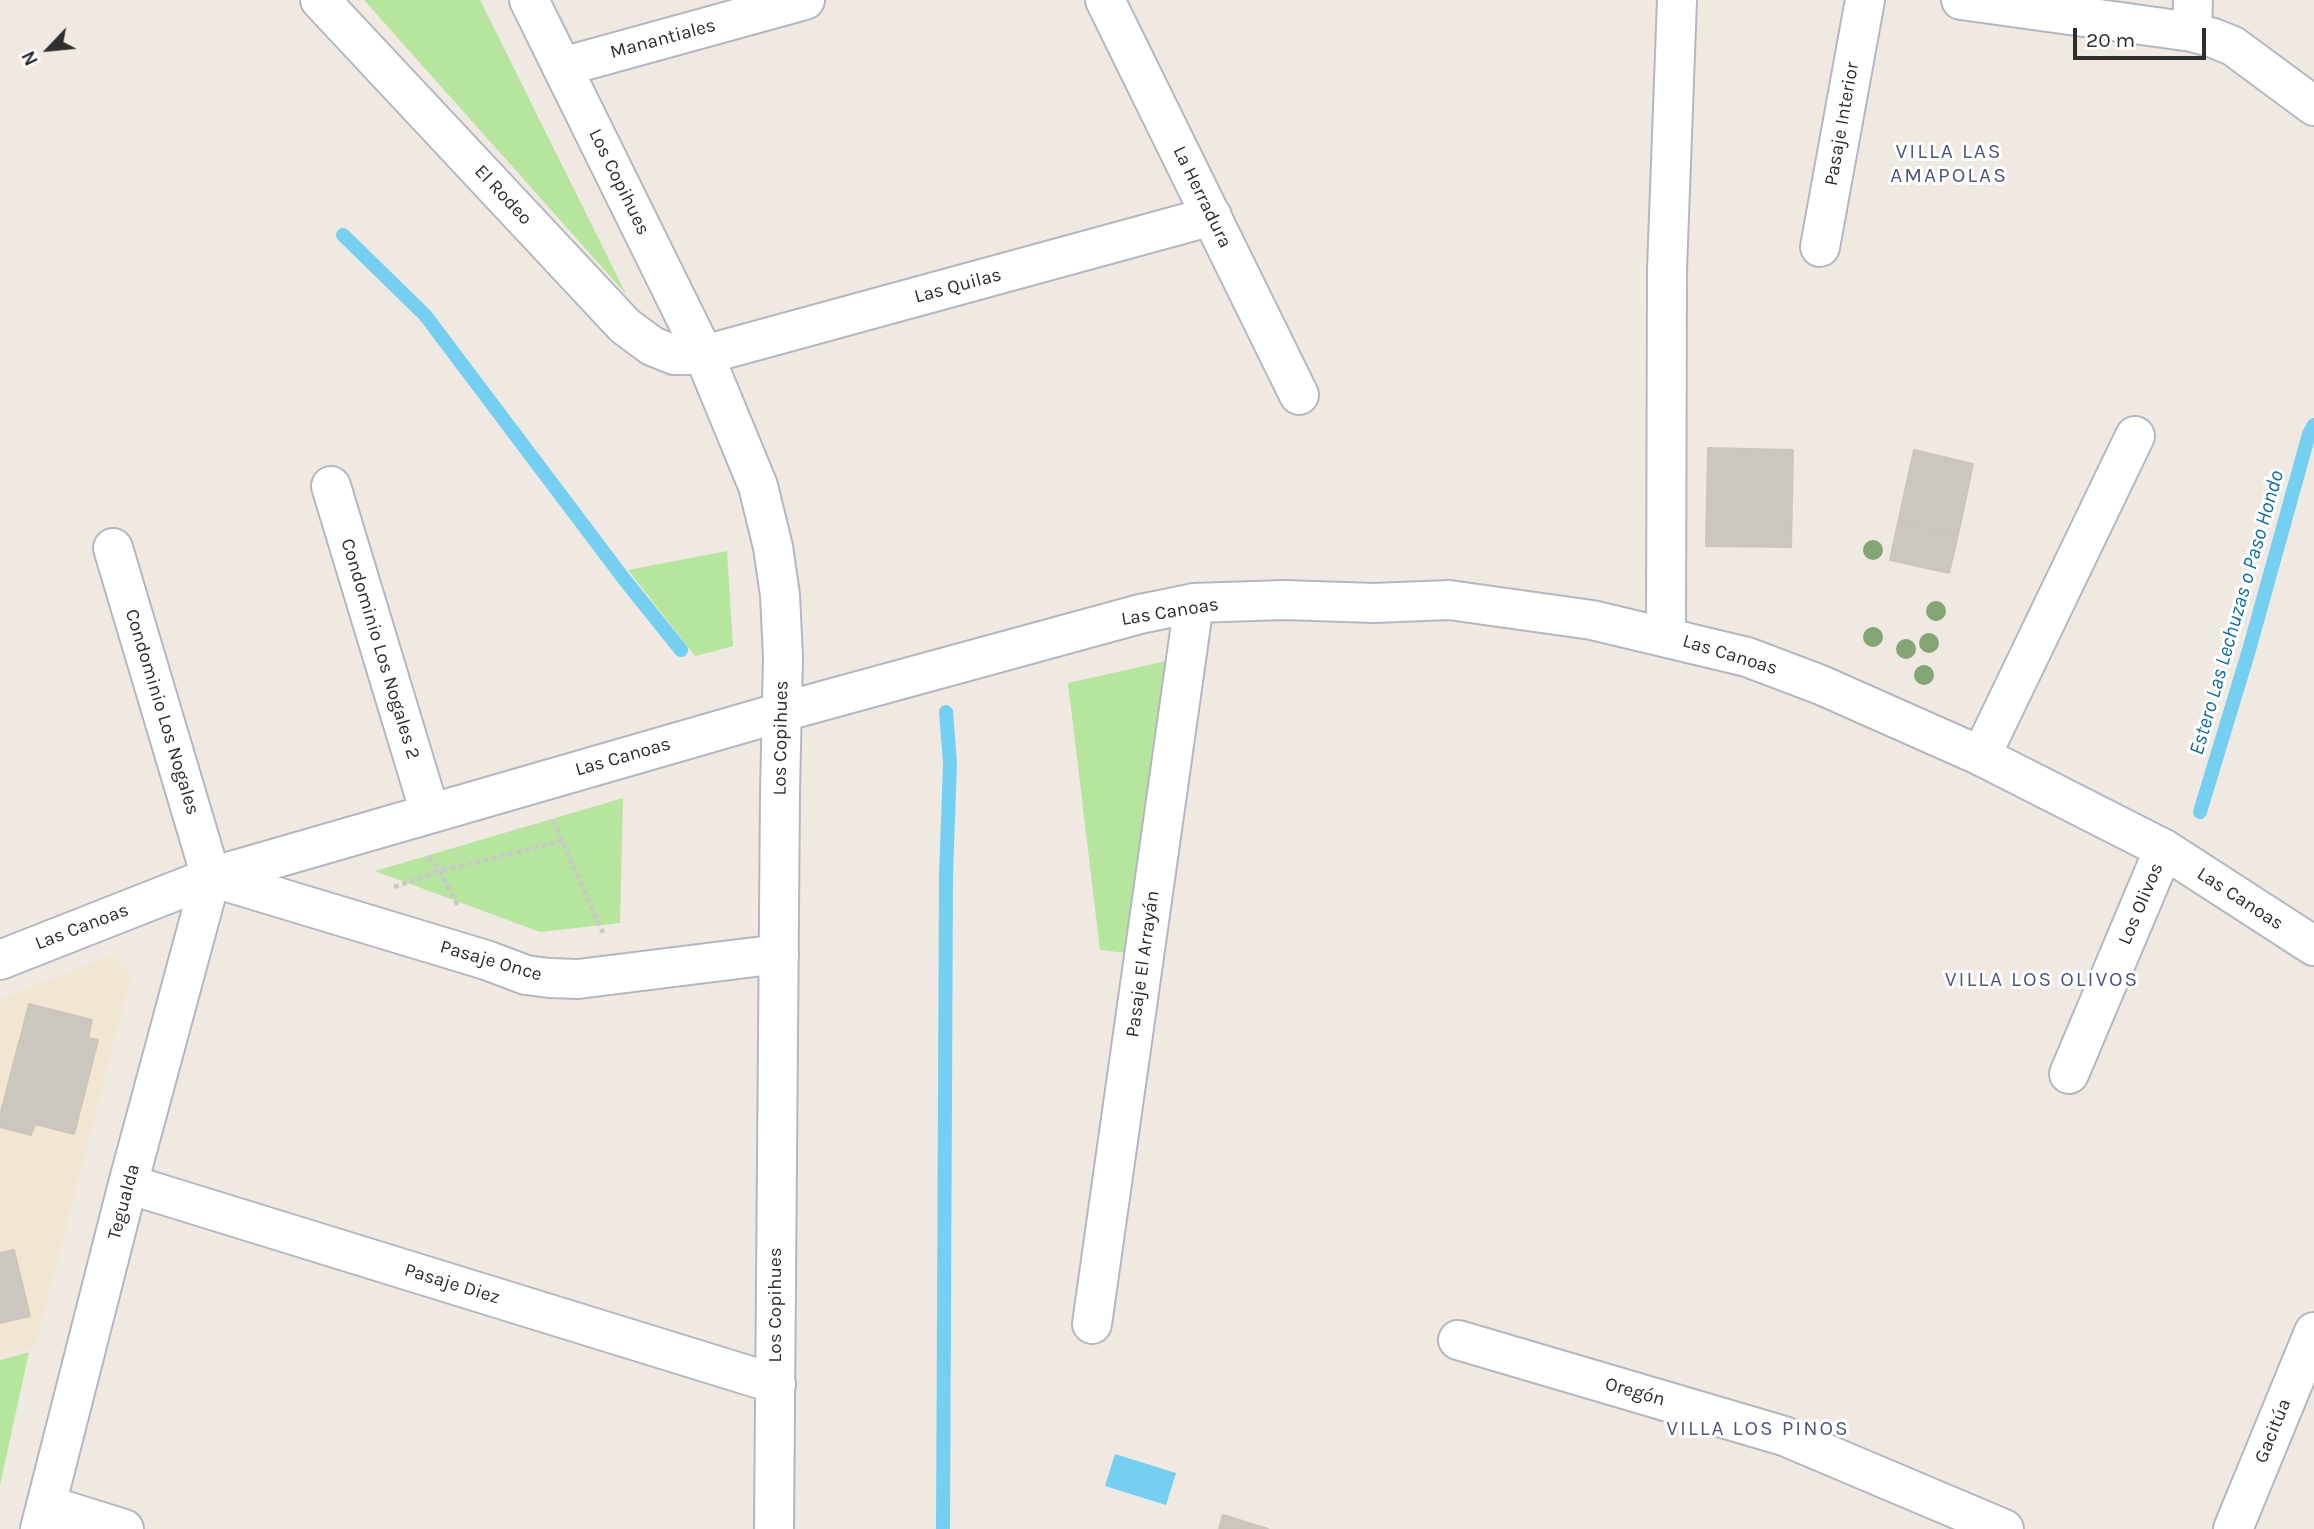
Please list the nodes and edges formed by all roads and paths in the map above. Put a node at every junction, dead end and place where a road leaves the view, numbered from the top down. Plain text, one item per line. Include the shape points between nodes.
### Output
1 (320, 0) edge
2 (529, 0) edge
3 (805, 0) edge
4 (1105, 0) edge
5 (1677, 0) edge
6 (1865, 0) edge
7 (1961, 0) edge
8 (2192, 16) edge
9 (562, 67) junction
10 (2314, 106) edge
11 (1212, 216) junction
12 (1820, 247) dead end
13 (704, 355) junction
14 (1299, 395) dead end
15 (2135, 436) dead end
16 (331, 486) dead end
17 (113, 548) dead end
18 (1194, 603) junction
19 (1666, 636) junction
20 (782, 712) junction
21 (1981, 756) junction
22 (536, 782) junction
23 (416, 817) junction
24 (562, 841) junction
25 (2164, 849) junction
26 (440, 871) junction
27 (211, 877) junction
28 (390, 889) dead end
29 (2314, 946) edge
30 (779, 954) junction
31 (0, 960) edge
32 (486, 960) junction
33 (621, 972) junction
34 (2069, 1074) dead end
35 (128, 1184) junction
36 (1092, 1324) dead end
37 (2314, 1332) edge
38 (1458, 1340) dead end
39 (776, 1384) junction
40 (43, 1517) edge
41 (124, 1529) edge
42 (774, 1529) edge
43 (2004, 1529) edge
44 (2233, 1529) edge

1 - 13 street, El Rodeo via 625,326 674,355
2 - 9 street, Los Copihues
3 - 9 street, Manantiales
4 - 11 street, La Herradura
5 - 19 street via 1667,270
6 - 12 street, Pasaje Interior
7 - 8 street
8 - 10 street via 2213,37 2233,46
9 - 13 street, Los Copihues
11 - 13 street, Las Quilas
11 - 14 street, La Herradura
13 - 20 street, Los Copihues via 758,486 773,547 780,595
15 - 21 street
16 - 23 street, Condominio Los Nogales 2
17 - 27 street, Condominio Los Nogales
18 - 19 street, Las Canoas via 1449,600 1568,616
18 - 20 street, Las Canoas
18 - 36 street, Pasaje El Arrayán
19 - 21 street, Las Canoas via 1747,657 1821,685
20 - 22 street, Las Canoas
20 - 30 street, Los Copihues
21 - 25 street, Las Canoas
22 - 23 street, Las Canoas
22 - 24 path
23 - 26 path
23 - 27 street, Las Canoas
24 - 26 path
24 - 33 path
25 - 29 street, Las Canoas
25 - 34 street, Los Olivos
26 - 28 path
26 - 32 path
27 - 31 street, Las Canoas
27 - 32 street, Pasaje Once
27 - 35 street, Tegualda
30 - 33 street, Pasaje Once
30 - 39 street, Los Copihues
32 - 33 street, Pasaje Once via 549,978
35 - 39 street, Pasaje Diez
35 - 40 street, Tegualda
37 - 44 street, Gacitúa
38 - 43 street, Oregón via 1784,1436
39 - 42 street, Los Copihues
40 - 41 street

